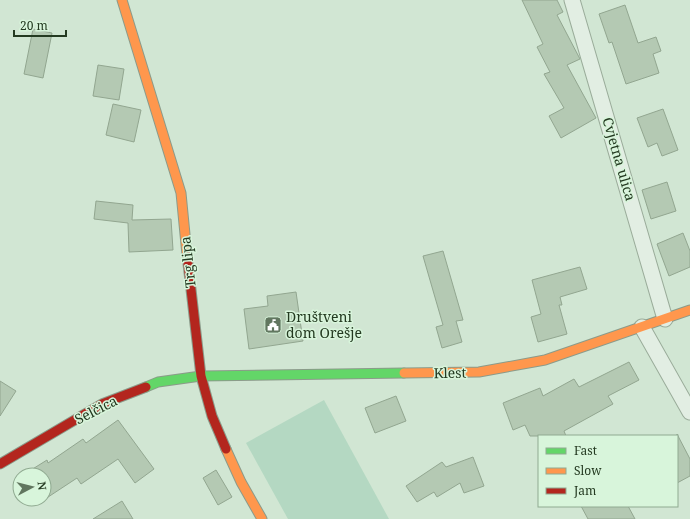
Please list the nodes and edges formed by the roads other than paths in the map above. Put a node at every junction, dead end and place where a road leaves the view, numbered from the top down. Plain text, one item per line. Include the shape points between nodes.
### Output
1 (122, 0) edge
2 (572, 0) edge
3 (690, 310) edge
4 (665, 319) junction
5 (642, 327) junction
6 (201, 376) junction
7 (690, 412) edge
8 (0, 464) edge
9 (262, 519) edge

1 - 6 street, Trg lipa via 181,193
2 - 4 street, Cvjetna ulica
3 - 4 street, Klest
4 - 5 street, Klest
5 - 6 street, Klest via 545,360 479,372
5 - 7 street
6 - 8 street, Selčica via 158,382 102,404
6 - 9 street, Trg lipa via 212,416 241,482

